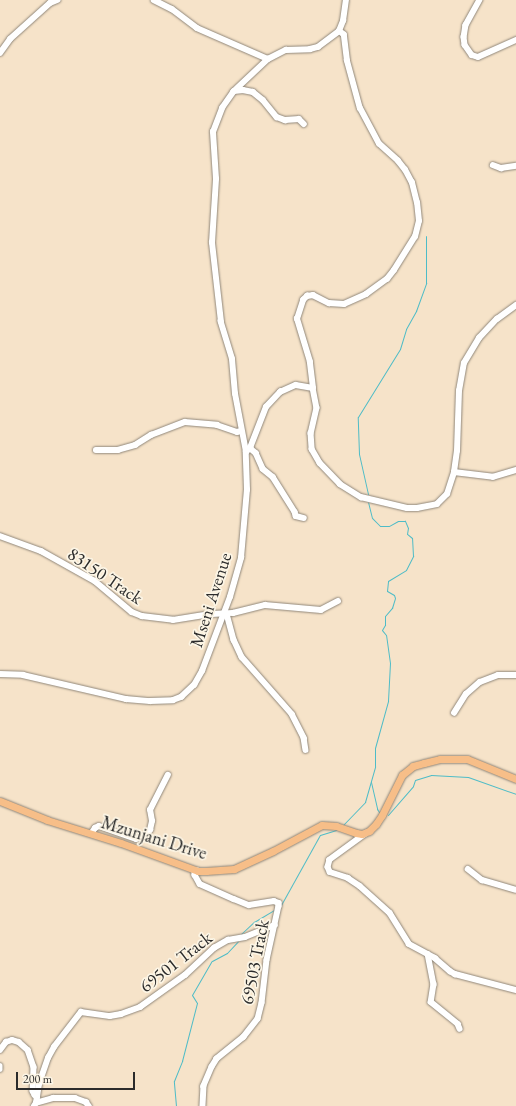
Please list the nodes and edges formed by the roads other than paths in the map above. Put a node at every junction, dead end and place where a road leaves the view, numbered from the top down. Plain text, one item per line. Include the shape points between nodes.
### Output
1 (57, 0) edge
2 (154, 0) edge
3 (346, 0) edge
4 (480, 0) edge
5 (339, 31) junction
6 (516, 40) edge
7 (0, 53) edge
8 (268, 59) junction
9 (233, 92) junction
10 (304, 124) dead end
11 (492, 165) dead end
12 (516, 166) edge
13 (516, 305) edge
14 (313, 388) junction
15 (241, 431) junction
16 (96, 450) dead end
17 (248, 450) junction
18 (516, 470) edge
19 (454, 472) junction
20 (304, 518) dead end
21 (0, 536) edge
22 (338, 601) dead end
23 (225, 614) junction
24 (0, 674) edge
25 (516, 675) edge
26 (454, 713) dead end
27 (306, 750) dead end
28 (168, 775) dead end
29 (516, 779) edge
30 (0, 800) edge
31 (369, 831) junction
32 (91, 834) junction
33 (468, 870) dead end
34 (198, 871) junction
35 (516, 890) edge
36 (274, 925) junction
37 (428, 954) junction
38 (516, 990) edge
39 (460, 1029) dead end
40 (0, 1050) edge
41 (0, 1066) edge
42 (0, 1069) edge
43 (37, 1097) junction
44 (35, 1105) edge
45 (89, 1106) edge
46 (203, 1106) edge

1 - 7 street via 50,3 10,39
2 - 8 street via 172,9 197,28
3 - 5 street
4 - 6 street via 466,25 464,36 465,45 472,55 480,56
5 - 8 street via 318,47 286,50
5 - 14 street via 344,35 347,61 360,109 379,144 405,170 414,188 420,221 416,237 394,270 366,294 344,304 329,303 313,295 303,300 297,319 310,362
8 - 9 street
9 - 10 street via 253,92 277,117 285,120 299,119
9 - 15 street via 222,108 213,132 216,179 212,243 221,322 232,359 234,394
11 - 12 street via 501,168
13 - 19 street via 497,319 479,338 464,363 459,391
14 - 17 street, Mseni Avenue via 296,385 280,392 266,407
14 - 19 street via 317,408 311,433 312,449 320,463 350,492 407,508 430,506 441,502 447,494
15 - 16 street via 217,425 185,422 135,445 118,450
15 - 17 street
17 - 20 street via 256,454 263,469 273,476 296,516
17 - 23 street, Mseni Avenue via 247,504 241,558
18 - 19 street via 493,477
21 - 23 street, 83150 Track via 40,551 95,581 137,615 173,620
22 - 23 street, 83150 Track via 321,610 265,604
23 - 24 street, Mseni Avenue via 198,679 181,697 173,700 137,700 23,675
23 - 27 street via 242,657 292,714 304,738
25 - 26 street via 498,675 480,682 464,697
28 - 32 street via 150,810 152,820 150,830 145,836 136,839 99,826
29 - 31 main road via 467,759 440,759 413,766 402,775 382,815
30 - 32 main road, Mzunjani Drive via 26,812
31 - 34 main road, Mzunjani Drive via 362,834 336,826 322,825 234,869
31 - 37 street via 330,860 328,870 360,886 390,913 408,944
32 - 34 main road, Mzunjani Drive
33 - 35 street via 482,880
34 - 36 street, 69503 Track via 195,871 195,875 200,884 243,903 254,905 278,902
36 - 43 street, 69501 Track via 228,940 214,948 186,975 140,1007 110,1016 81,1012 48,1058
36 - 46 street, 69503 Track via 258,1019 244,1037 217,1059 204,1086
37 - 38 street via 455,974
37 - 39 street via 434,984 431,1002 458,1024
40 - 43 street via 6,1042 12,1040 19,1042 28,1050 34,1067 34,1094
41 - 42 street
43 - 44 street, 69501 Track
44 - 45 street via 52,1098 70,1098 82,1100

